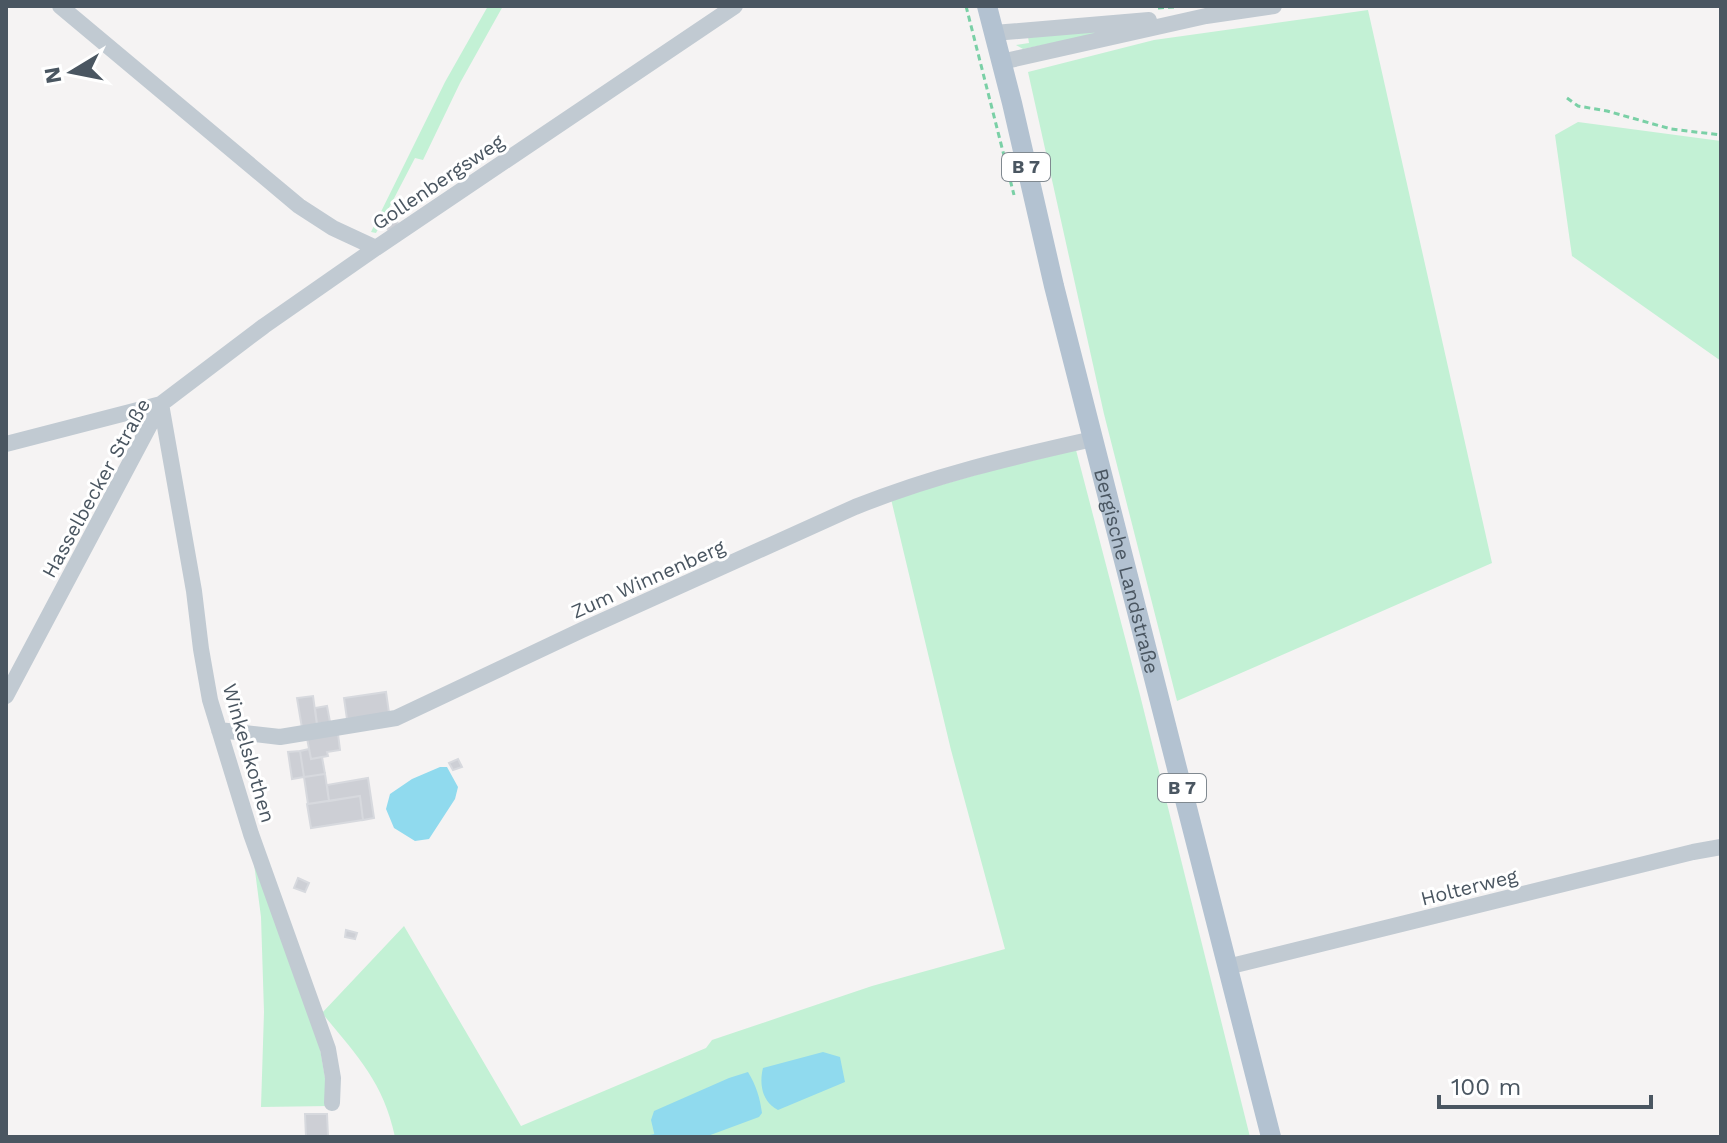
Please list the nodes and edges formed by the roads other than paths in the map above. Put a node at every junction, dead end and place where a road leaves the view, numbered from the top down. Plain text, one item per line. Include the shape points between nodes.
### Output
1 (60, 6) edge
2 (735, 6) edge
3 (987, 6) edge
4 (1274, 6) edge
5 (1206, 16) junction
6 (994, 33) junction
7 (1001, 62) junction
8 (376, 248) junction
9 (161, 404) junction
10 (1093, 439) junction
11 (6, 444) edge
12 (6, 696) edge
13 (219, 730) junction
14 (1721, 847) edge
15 (1227, 967) junction
16 (332, 1103) dead end
17 (1271, 1137) edge

1 - 8 street, Gollenbergsweg via 299,206
2 - 8 street, Gollenbergsweg
3 - 6 main road, Bergische Landstraße / B 7
4 - 5 street
5 - 6 street
5 - 7 street
6 - 7 main road, Bergische Landstraße / B 7
7 - 10 main road, Bergische Landstraße / B 7
8 - 9 street, Hasselbecker Straße
9 - 11 street
9 - 12 street, Hasselbecker Straße
9 - 13 street, Winkelskothen
10 - 13 street, Zum Winnenberg via 998,461 855,507 396,718 280,737
10 - 15 main road, Bergische Landstraße / B 7
13 - 16 street, Winkelskothen via 328,1049
14 - 15 street, Holterweg
15 - 17 main road, Bergische Landstraße / B 7

